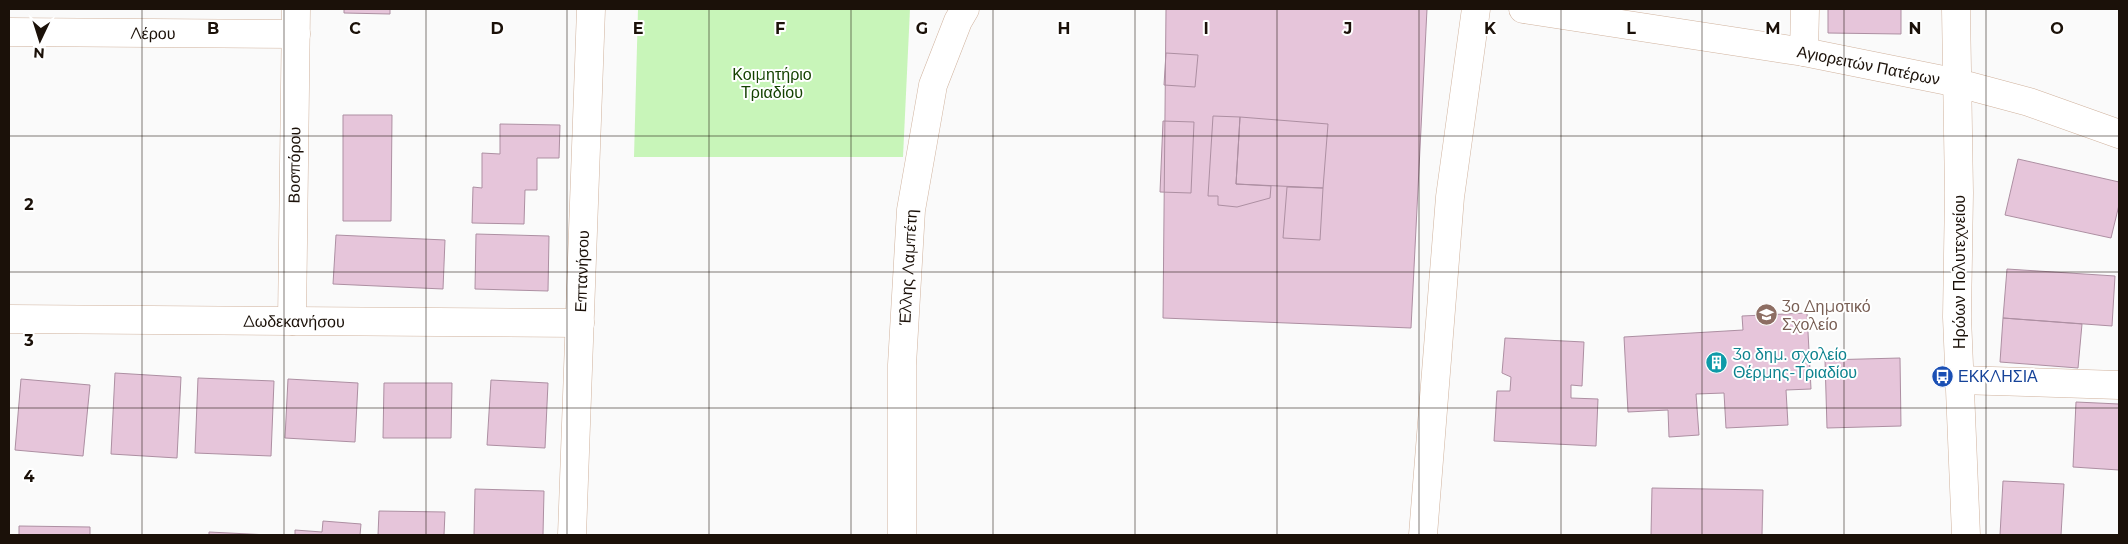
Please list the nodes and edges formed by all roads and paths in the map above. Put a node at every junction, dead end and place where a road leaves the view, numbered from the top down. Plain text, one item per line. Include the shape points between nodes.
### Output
1 (591, 9) edge
2 (965, 9) edge
3 (1476, 9) edge
4 (1523, 9) edge
5 (1805, 9) edge
6 (1956, 9) edge
7 (1646, 19) edge
8 (296, 22) edge
9 (9, 32) edge
10 (1804, 52) junction
11 (1958, 82) junction
12 (2119, 134) edge
13 (9, 320) edge
14 (292, 321) junction
15 (580, 323) junction
16 (1959, 380) junction
17 (2119, 385) edge
18 (572, 535) edge
19 (902, 535) edge
20 (1423, 535) edge
21 (1966, 535) edge

1 - 15 street, Επτανήσου
2 - 19 street, Έλλης Λαμπέτη via 933,85 911,210 902,365
3 - 20 street via 1450,197
4 - 7 street, Αγιορειτών Πατέρων
5 - 10 street
6 - 11 street, Ηρώων Πολυτεχνείου
7 - 10 street, Αγιορειτών Πατέρων
8 - 9 street, Λέρου
8 - 14 street, Βοσπόρου
10 - 11 street, Αγιορειτών Πατέρων
11 - 12 street, Αγιορειτών Πατέρων via 2029,102
11 - 16 street, Ηρώων Πολυτεχνείου
13 - 14 street, Δωδεκανήσου
14 - 15 street, Δωδεκανήσου
15 - 18 street, Επτανήσου
16 - 17 street
16 - 21 street, Ηρώων Πολυτεχνείου

